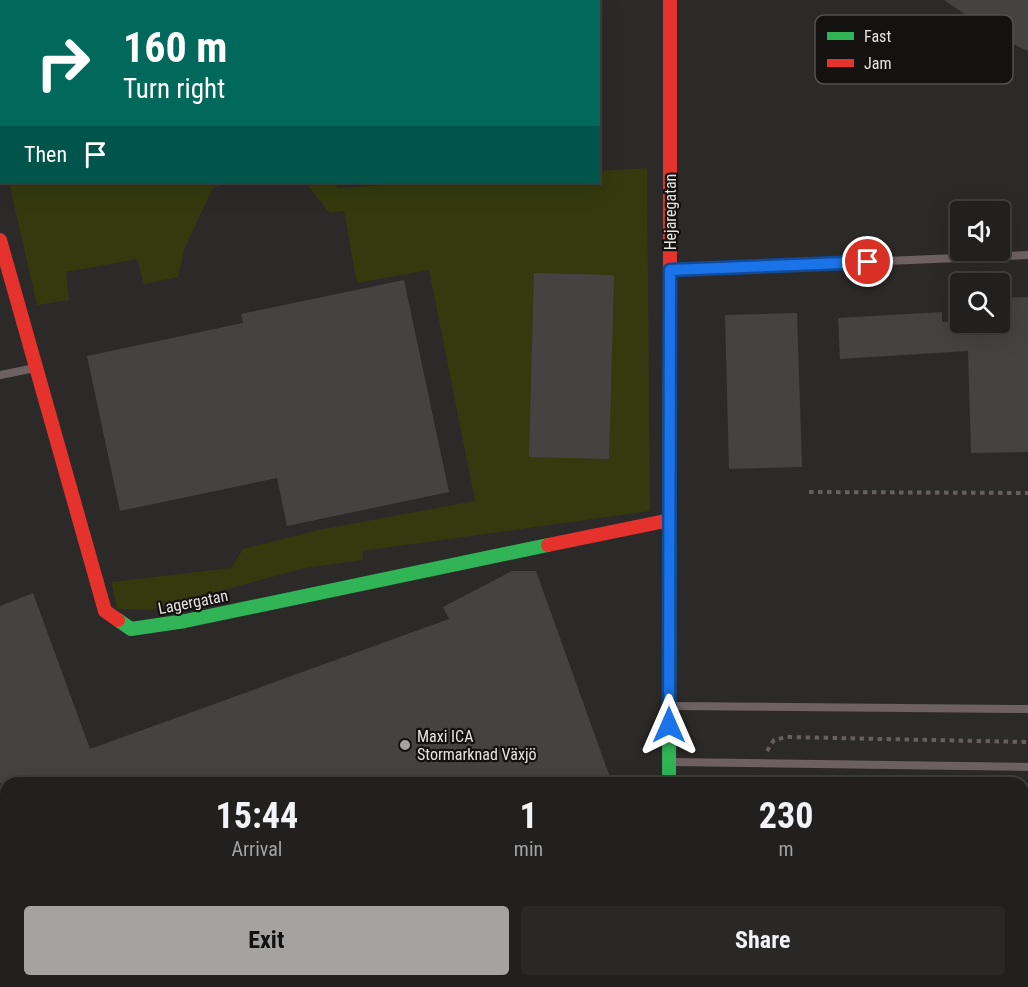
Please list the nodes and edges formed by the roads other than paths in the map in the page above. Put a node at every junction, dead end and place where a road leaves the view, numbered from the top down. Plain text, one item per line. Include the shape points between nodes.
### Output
1 (670, 0) edge
2 (0, 240) edge
3 (1028, 255) edge
4 (670, 270) junction
5 (36, 368) junction
6 (0, 375) edge
7 (670, 520) junction
8 (669, 706) junction
9 (1028, 709) edge
10 (669, 762) junction
11 (1028, 767) edge
12 (669, 777) edge

1 - 4 street, Hejaregatan
2 - 5 street, Lagergatan
3 - 4 lane
4 - 7 street, Hejaregatan
5 - 6 lane
5 - 7 street, Lagergatan via 105,611 131,629
7 - 8 street, Hejaregatan
8 - 9 lane
8 - 10 street, Hejaregatan
10 - 11 lane
10 - 12 street, Hejaregatan

